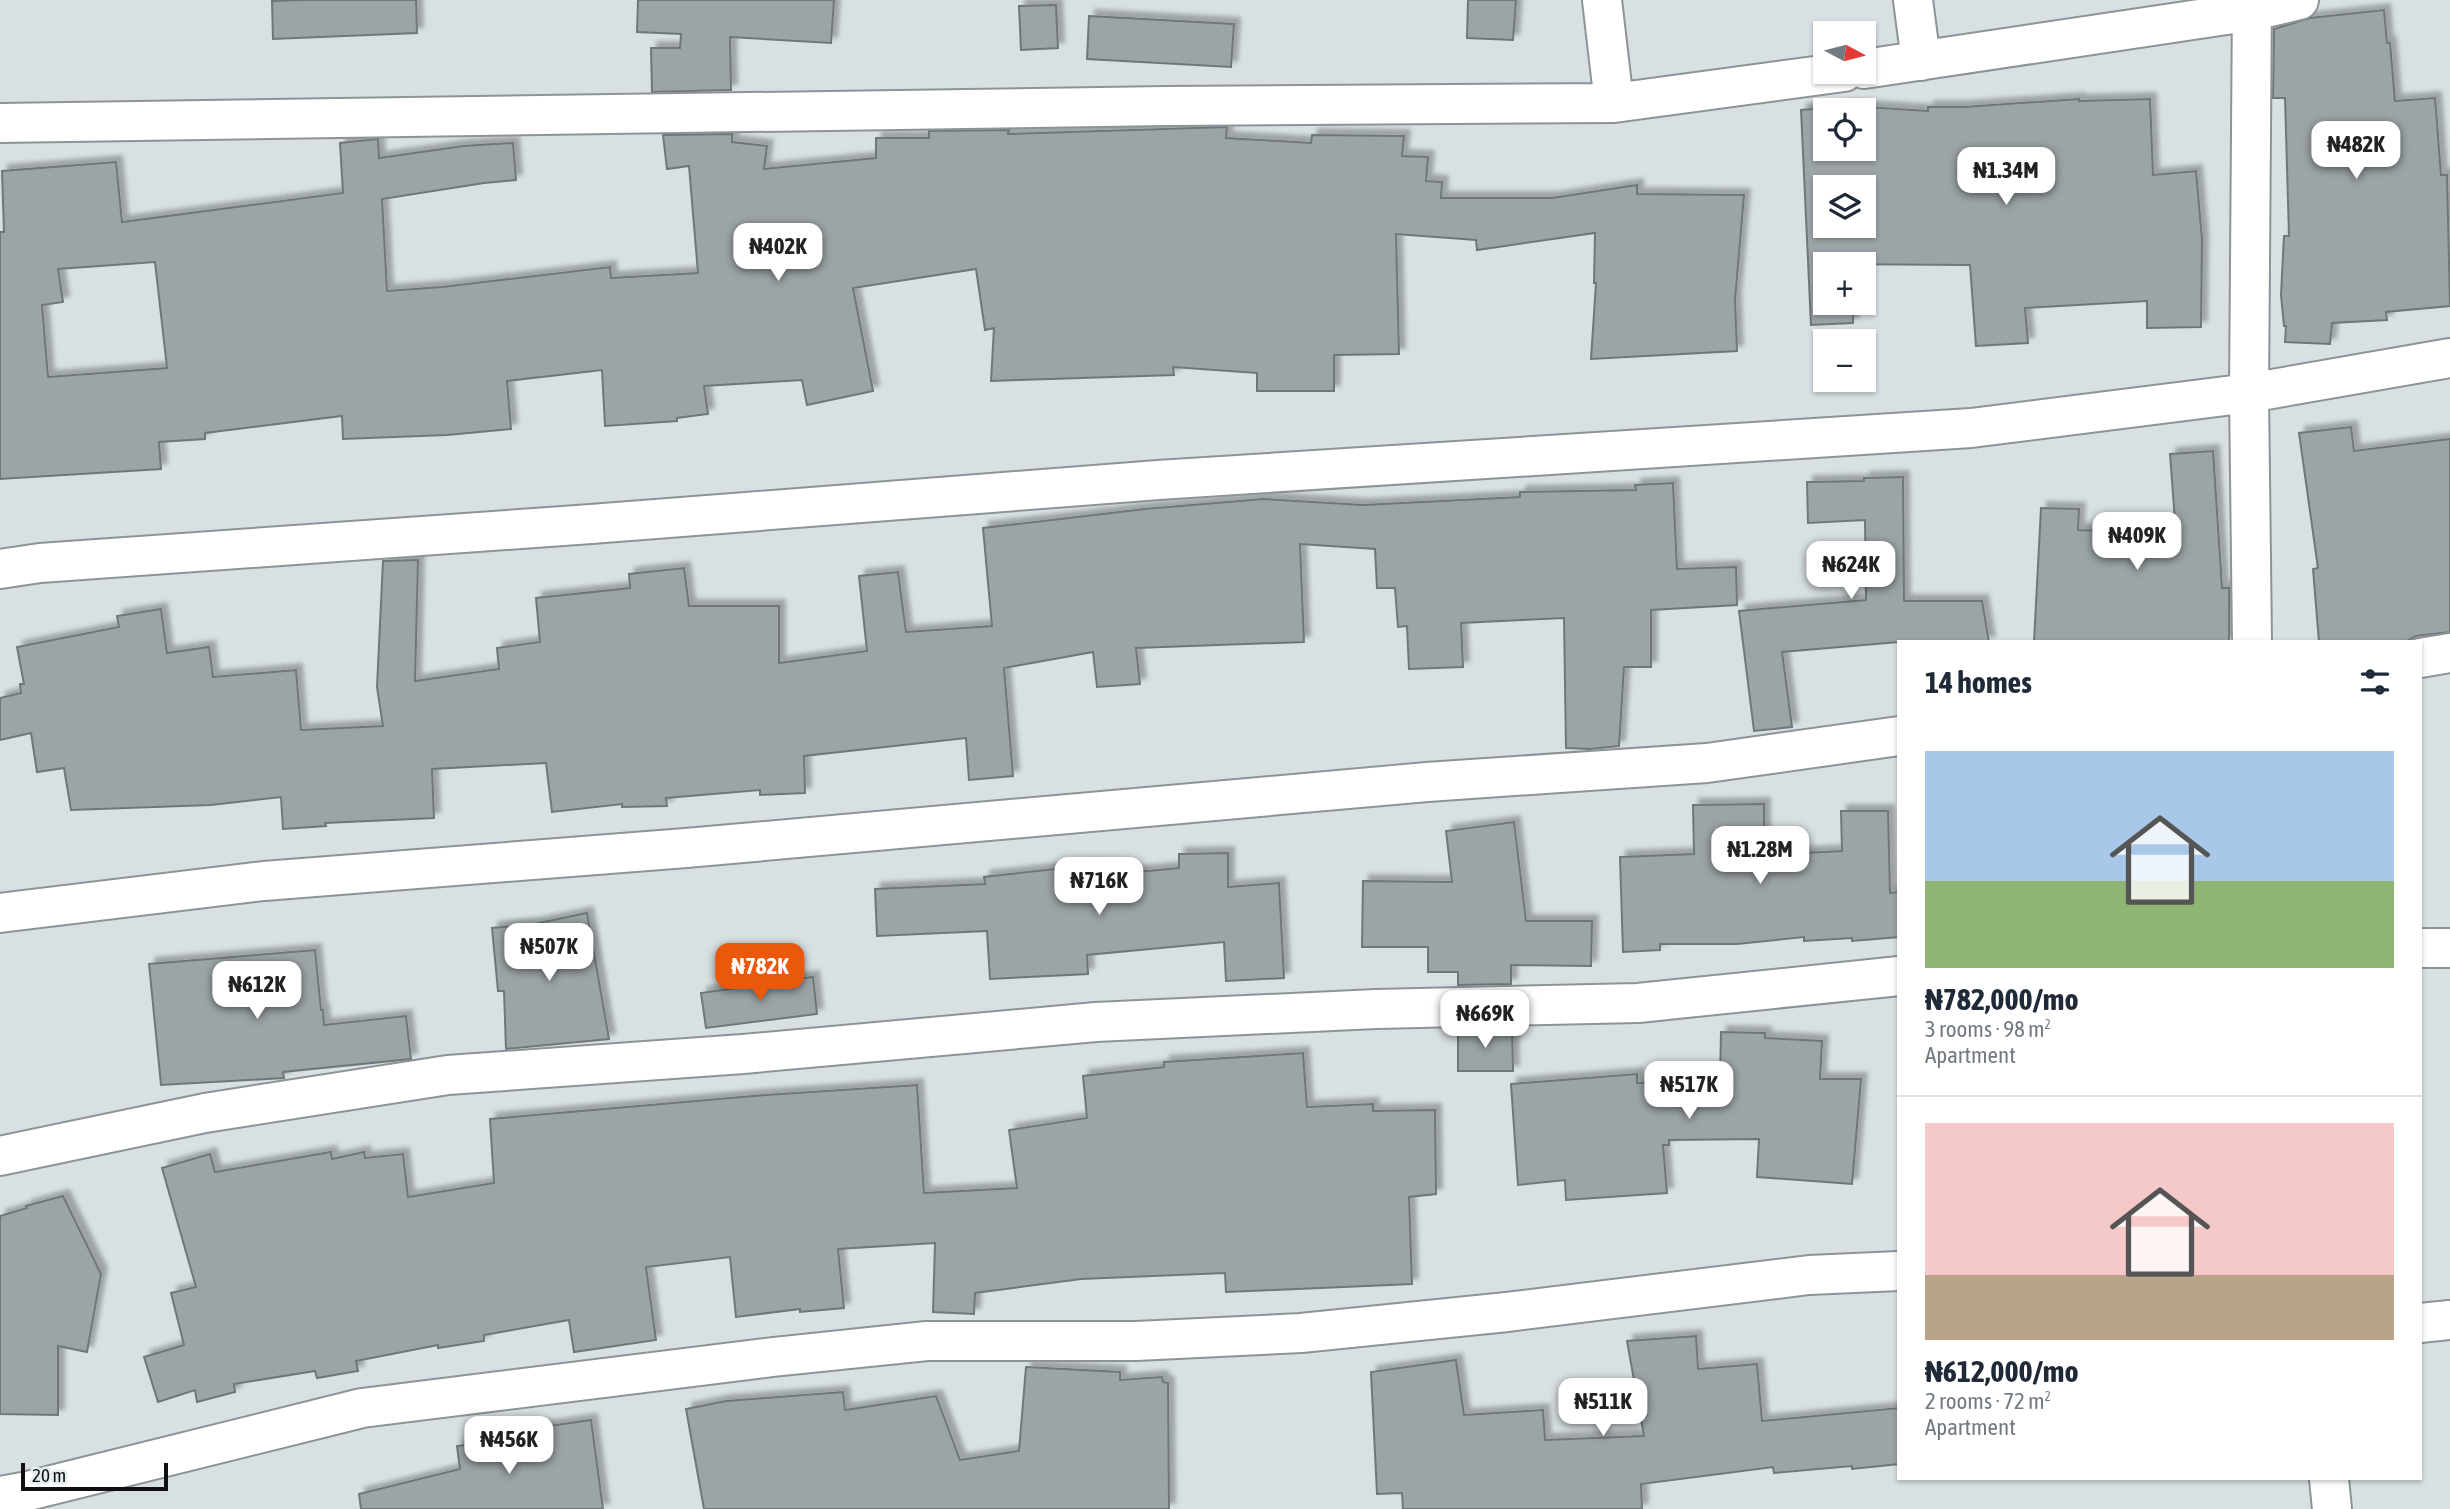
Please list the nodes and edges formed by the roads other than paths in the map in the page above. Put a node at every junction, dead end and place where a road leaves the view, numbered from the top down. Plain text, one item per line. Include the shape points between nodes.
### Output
1 (1602, 0) edge
2 (1913, 0) edge
3 (2299, 0) edge
4 (2252, 5) edge
5 (1921, 61) junction
6 (1876, 67) edge
7 (1813, 76) edge
8 (1614, 103) junction
9 (0, 122) edge
10 (2450, 358) edge
11 (2249, 393) junction
12 (0, 569) edge
13 (2252, 640) edge
14 (2450, 653) edge
15 (2422, 658) edge
16 (1897, 736) edge
17 (0, 912) edge
18 (2422, 948) edge
19 (2450, 948) edge
20 (1897, 976) edge
21 (0, 1156) edge
22 (1897, 1272) edge
23 (2450, 1320) edge
24 (2422, 1323) edge
25 (2329, 1480) edge
26 (0, 1496) edge
27 (2332, 1509) edge

1 - 8 street
2 - 5 street
3 - 4 street
4 - 5 street
4 - 11 street
5 - 6 street
7 - 8 street
8 - 9 street
10 - 11 street
11 - 12 street via 1970,428 1158,480
11 - 13 street
14 - 15 street
16 - 17 street via 1707,763 1427,782 264,881
18 - 19 street
20 - 21 street via 1637,1003 1096,1022 448,1075 205,1114
22 - 26 street via 1809,1275 1301,1333 1136,1341 927,1341 597,1377 362,1408
23 - 24 street
25 - 27 street

